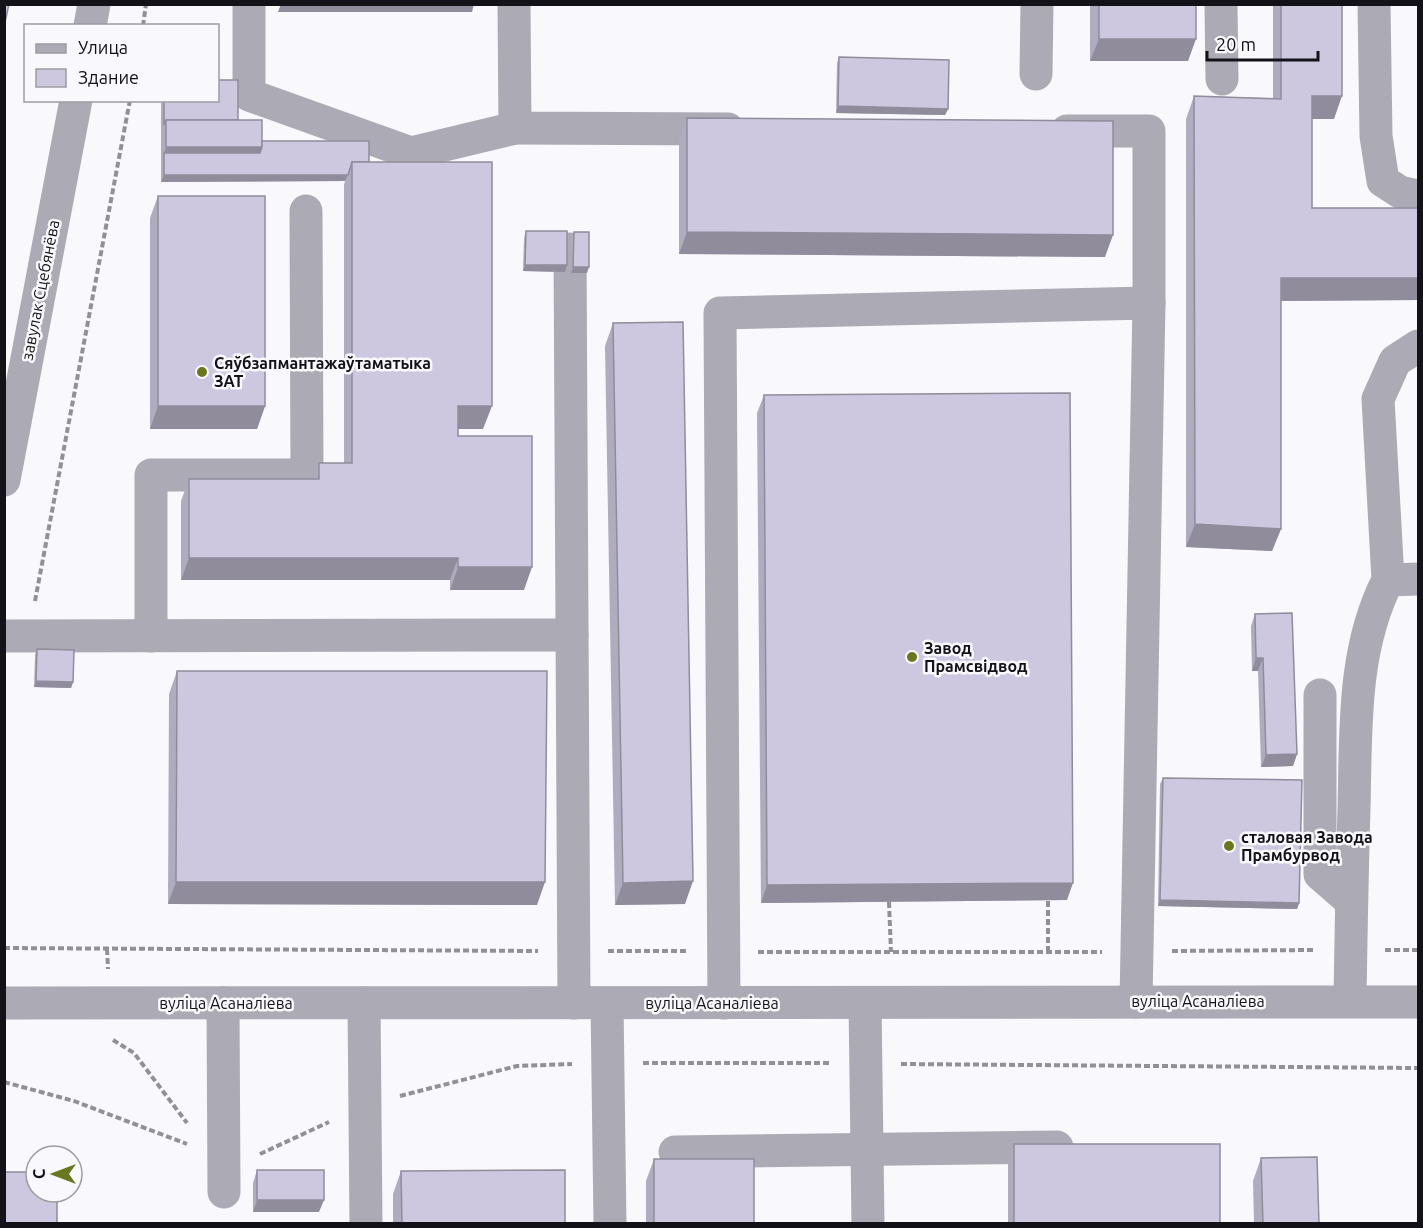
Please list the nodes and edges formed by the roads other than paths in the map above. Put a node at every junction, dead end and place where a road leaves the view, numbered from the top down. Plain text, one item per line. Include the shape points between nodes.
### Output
1 (94, 4) edge
2 (249, 4) edge
3 (514, 4) edge
4 (1037, 4) edge
5 (1221, 4) edge
6 (1374, 4) edge
7 (90, 24) edge
8 (1036, 74) dead end
9 (1222, 79) dead end
10 (76, 102) edge
11 (515, 128) junction
12 (754, 129) edge
13 (1041, 130) edge
14 (1419, 196) edge
15 (306, 211) dead end
16 (570, 249) edge
17 (1149, 303) junction
18 (1419, 346) edge
19 (4, 480) edge
20 (1403, 580) edge
21 (572, 635) junction
22 (16, 636) edge
23 (152, 636) junction
24 (1320, 695) dead end
25 (1351, 901) junction
26 (1350, 1001) junction
27 (1136, 1002) junction
28 (1419, 1002) edge
29 (4, 1003) edge
30 (223, 1003) junction
31 (364, 1003) junction
32 (574, 1003) junction
33 (607, 1003) junction
34 (724, 1003) junction
35 (865, 1003) junction
36 (1092, 1146) edge
37 (867, 1149) junction
38 (675, 1152) dead end
39 (224, 1182) road end
40 (366, 1224) edge
41 (610, 1224) edge
42 (868, 1224) edge

1 - 7 street
2 - 11 street via 249,95 411,153
3 - 11 street
4 - 8 street
5 - 9 street
6 - 14 street via 1376,136 1383,181 1400,192
10 - 19 street, завулак Сцебянёва
11 - 12 street
13 - 17 street via 1149,131
15 - 23 street via 307,475 152,475
16 - 21 street
17 - 27 street
17 - 34 street via 720,313
18 - 20 street via 1395,361 1378,399
20 - 25 street via 1376,603 1362,657
21 - 23 street
21 - 32 street
22 - 23 street
24 - 25 street via 1320,874
25 - 26 street
26 - 27 street, вуліца Асаналіева
26 - 28 street, вуліца Асаналіева
27 - 35 street, вуліца Асаналіева
29 - 30 street, вуліца Асаналіева
30 - 31 street, вуліца Асаналіева
30 - 39 street
31 - 32 street, вуліца Асаналіева
31 - 40 street
32 - 33 street, вуліца Асаналіева
33 - 34 street, вуліца Асаналіева
33 - 41 street
34 - 35 street, вуліца Асаналіева
35 - 37 street
36 - 37 street
37 - 38 street
37 - 42 street

